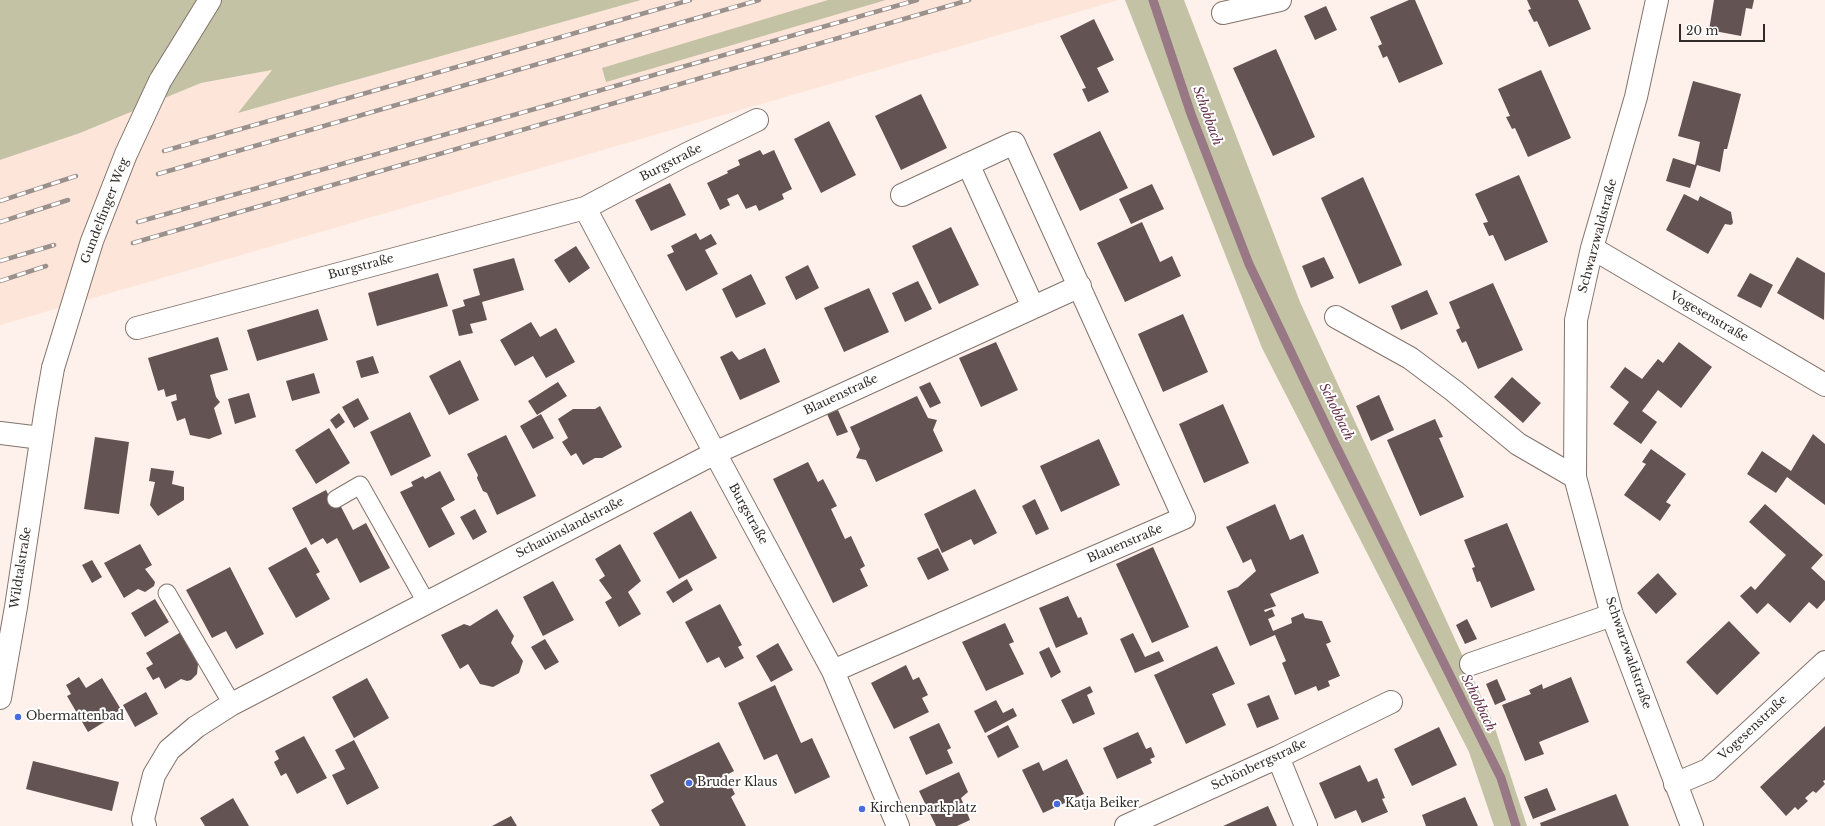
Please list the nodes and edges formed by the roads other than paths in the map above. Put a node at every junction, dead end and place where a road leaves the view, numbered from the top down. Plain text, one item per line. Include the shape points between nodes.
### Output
1 (210, 0) edge
2 (1280, 0) edge
3 (1657, 0) edge
4 (1223, 13) dead end
5 (758, 120) dead end
6 (968, 164) junction
7 (902, 195) dead end
8 (585, 208) junction
9 (1592, 248) junction
10 (1080, 286) junction
11 (1033, 307) junction
12 (1336, 317) dead end
13 (137, 328) dead end
14 (1825, 385) edge
15 (0, 433) edge
16 (41, 438) junction
17 (714, 453) junction
18 (1575, 477) junction
19 (336, 499) dead end
20 (167, 593) dead end
21 (426, 602) junction
22 (1612, 615) junction
23 (1825, 662) edge
24 (1471, 664) dead end
25 (833, 671) junction
26 (0, 698) edge
27 (1391, 702) dead end
28 (232, 704) junction
29 (1278, 757) junction
30 (1675, 784) junction
31 (145, 826) edge
32 (898, 826) edge
33 (1126, 826) edge
34 (1306, 826) edge
35 (1692, 826) edge

1 - 16 street, Gundelfinger Weg, bridge via 160,81 126,154 92,241 54,368
2 - 4 street
3 - 9 street, Schwarzwaldstraße via 1636,97
5 - 8 street, Burgstraße via 685,154
6 - 7 street, Blauenstraße
6 - 10 street, Blauenstraße via 1014,143
6 - 11 street
8 - 13 street, Burgstraße
8 - 17 street, Burgstraße
9 - 14 street, Vogesenstraße
9 - 18 street, Schwarzwaldstraße via 1576,320
10 - 11 street, Blauenstraße
10 - 25 street, Blauenstraße via 1184,518
11 - 17 street, Blauenstraße
12 - 18 street via 1410,358 1518,444
15 - 16 street
16 - 26 street, Wildtalstraße
17 - 21 street, Schauinslandstraße
17 - 25 street, Burgstraße
18 - 22 street, Schwarzwaldstraße
19 - 21 lane via 360,486
20 - 28 lane
21 - 28 street, Schauinslandstraße
22 - 24 street
22 - 30 street, Schwarzwaldstraße
23 - 30 street, Vogesenstraße via 1708,770
25 - 32 street, Burgstraße
27 - 29 street, Schönbergstraße
28 - 31 street, Schauinslandstraße via 196,727 169,750 154,775 143,819
29 - 33 street, Schönbergstraße
29 - 34 street
30 - 35 street, Schwarzwaldstraße

